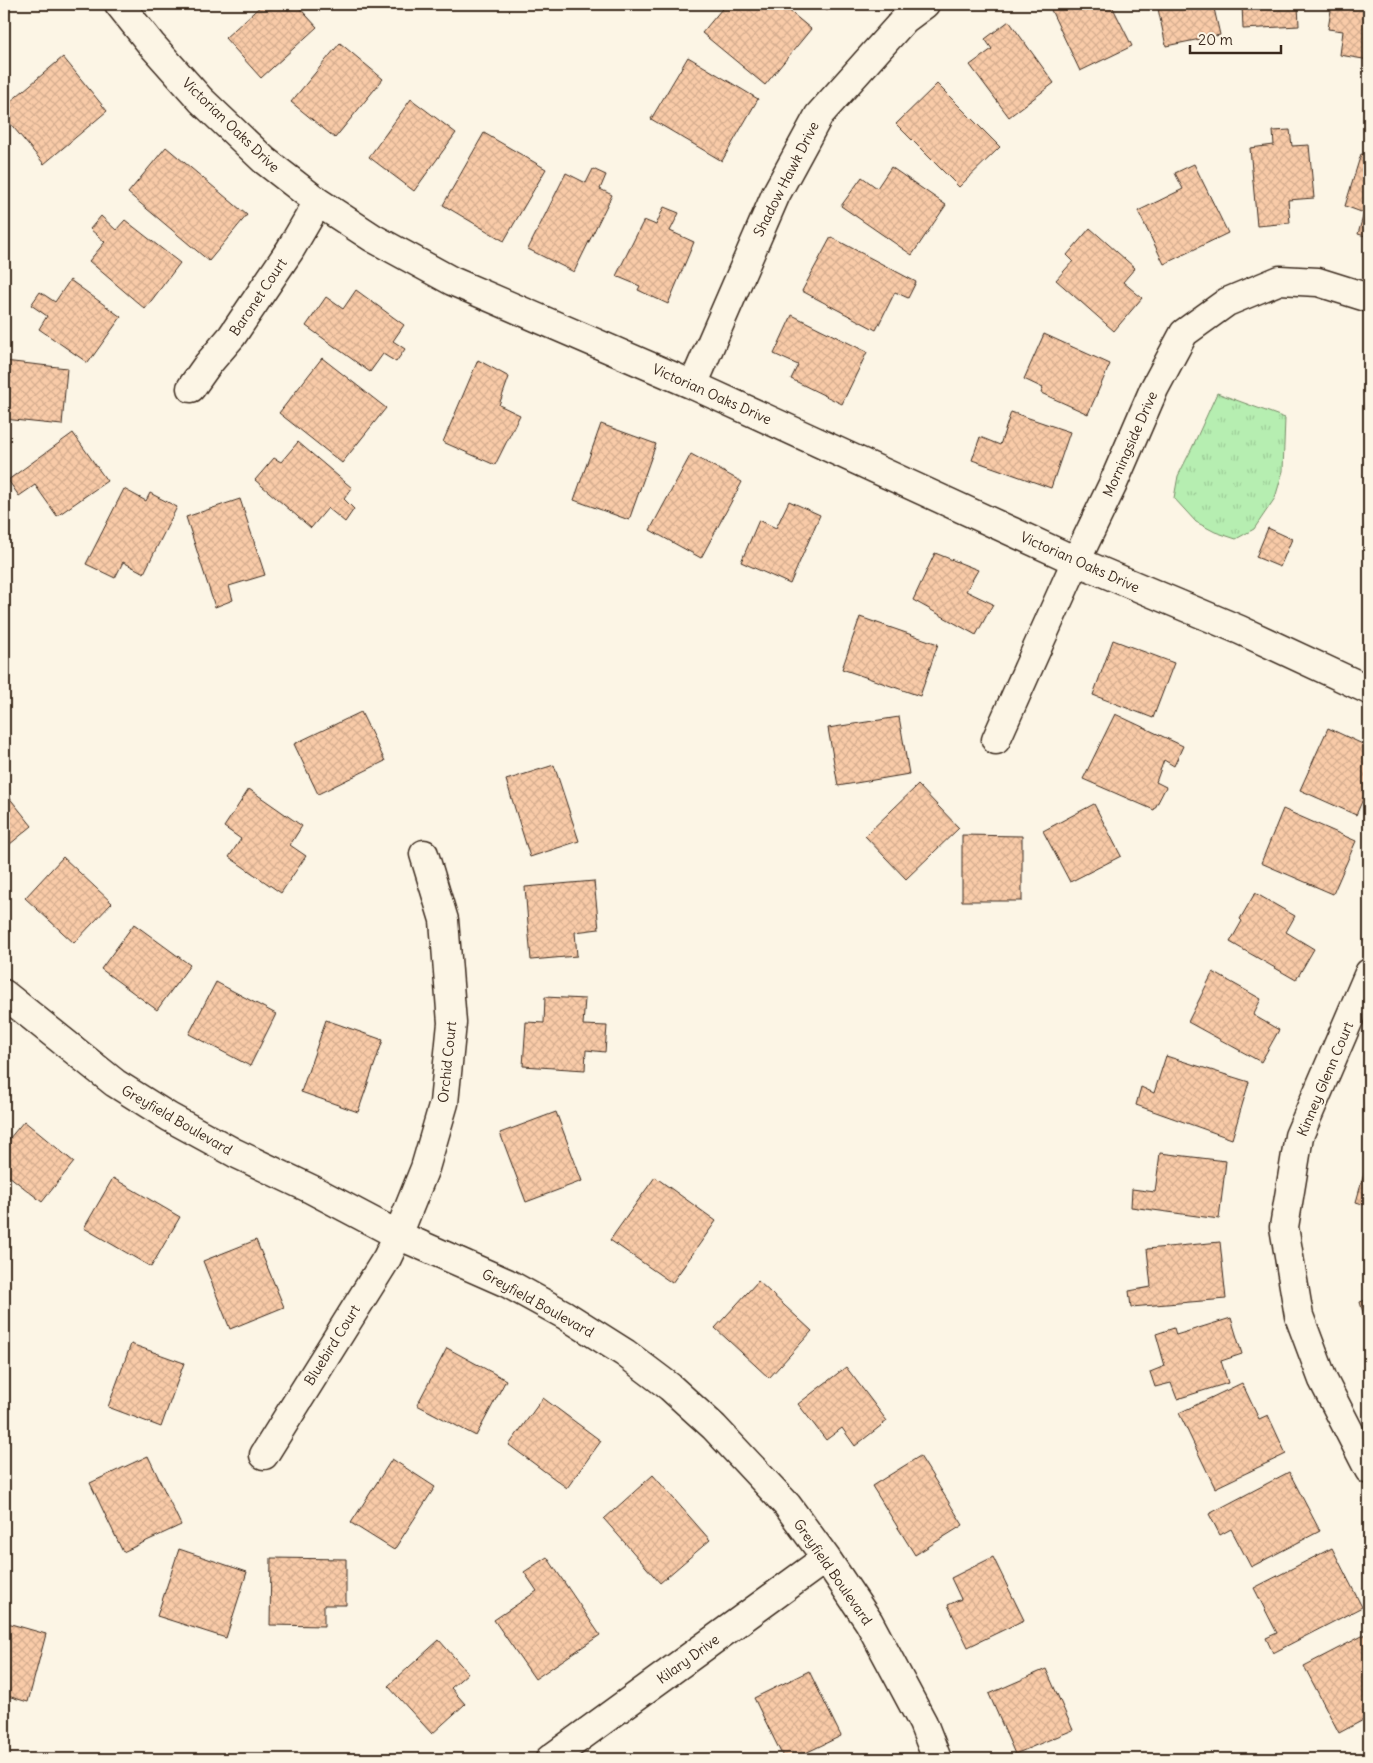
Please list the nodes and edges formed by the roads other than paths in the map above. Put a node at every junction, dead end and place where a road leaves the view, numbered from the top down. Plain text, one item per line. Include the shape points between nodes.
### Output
1 (119, 4) edge
2 (925, 4) edge
3 (318, 202) junction
4 (1369, 298) edge
5 (692, 385) junction
6 (191, 388) dead end
7 (1076, 561) junction
8 (1369, 690) edge
9 (996, 740) dead end
10 (424, 854) dead end
11 (1369, 973) edge
12 (4, 994) edge
13 (398, 1235) junction
14 (264, 1455) dead end
15 (1369, 1470) edge
16 (826, 1558) junction
17 (550, 1759) edge
18 (937, 1759) edge

1 - 3 street, Victorian Oaks Drive via 201,100 264,160
2 - 5 street, Shadow Hawk Drive via 905,19 819,114 776,194
3 - 5 street, Victorian Oaks Drive via 373,238 452,281
3 - 6 street, Baronet Court via 232,336
4 - 7 street, Morningside Drive via 1318,282 1280,280 1227,302 1184,333 1154,389
5 - 7 street, Victorian Oaks Drive
7 - 8 street, Victorian Oaks Drive via 1240,630
7 - 9 street, Morningside Drive
10 - 13 street, Orchid Court via 444,920 452,1023 444,1103 425,1168
11 - 15 street, Kinney Glenn Court via 1299,1136 1284,1227 1299,1316 1323,1380
12 - 13 street, Greyfield Boulevard via 115,1083 169,1117
13 - 14 street, Bluebird Court via 387,1258
13 - 16 street, Greyfield Boulevard via 507,1283 565,1315 662,1381 714,1427 787,1505
16 - 17 street, Kilary Drive
16 - 18 street, Greyfield Boulevard via 869,1622 923,1723

